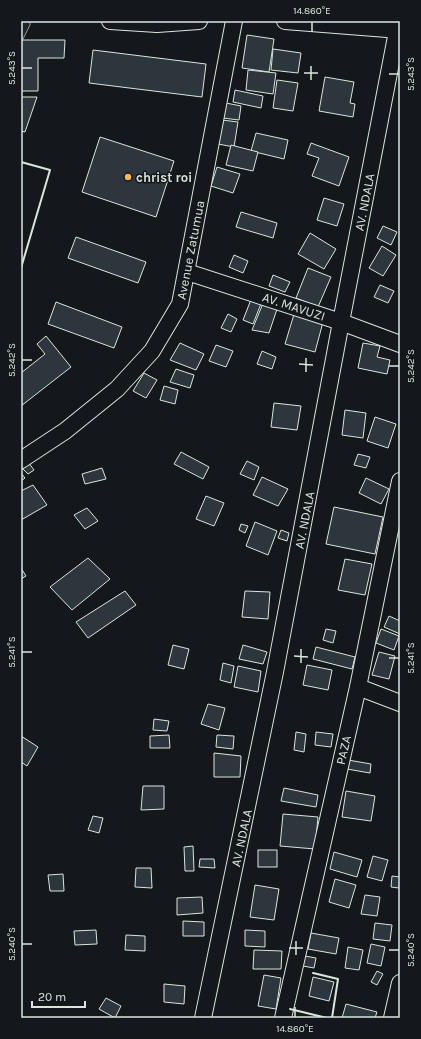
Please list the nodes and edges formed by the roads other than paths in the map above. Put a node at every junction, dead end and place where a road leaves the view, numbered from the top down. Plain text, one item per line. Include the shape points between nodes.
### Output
1 (110, 21) edge
2 (199, 21) edge
3 (234, 21) edge
4 (285, 21) edge
5 (398, 27) edge
6 (187, 272) junction
7 (341, 322) junction
8 (400, 344) edge
9 (21, 460) edge
10 (400, 481) edge
11 (358, 687) junction
12 (400, 703) edge
13 (400, 983) edge
14 (203, 1018) edge
15 (283, 1018) edge
16 (392, 1018) edge

1 - 2 street via 157,24
3 - 6 street, Avenue Zatumua
4 - 5 street
5 - 7 street, AV. NDALA
6 - 7 street, AV. MAVUZI
6 - 9 street, Avenue Zatumua via 180,304 152,351 117,389 65,431
7 - 8 street, AV. MAVUZI
7 - 14 street, AV. NDALA via 275,672
10 - 11 street, PAZA
11 - 12 street
11 - 15 street, PAZA
13 - 16 street

